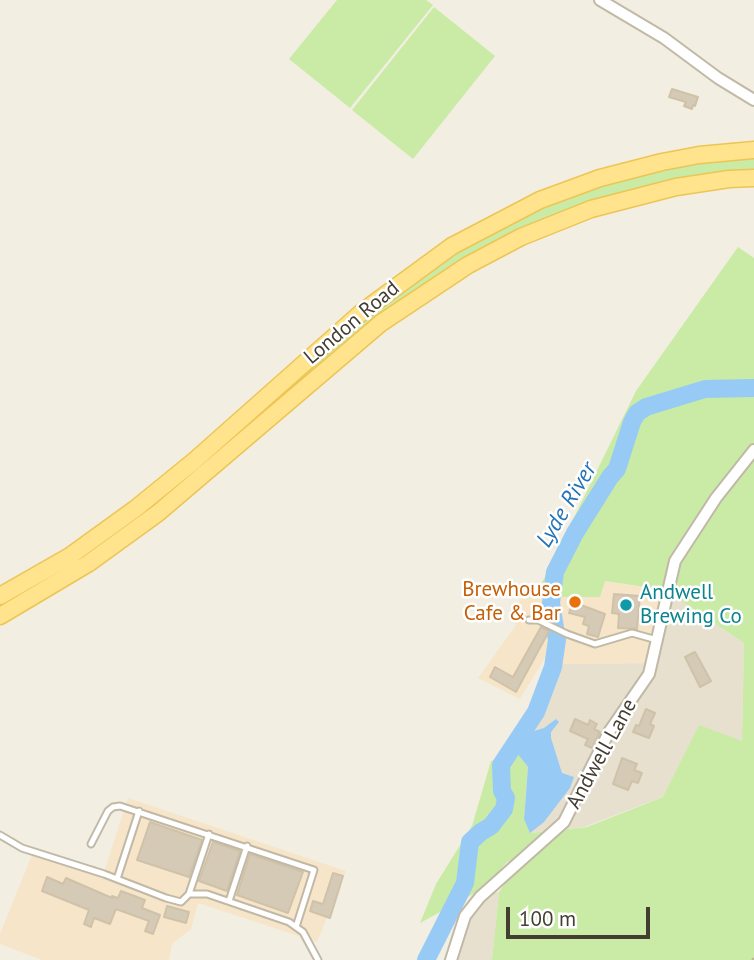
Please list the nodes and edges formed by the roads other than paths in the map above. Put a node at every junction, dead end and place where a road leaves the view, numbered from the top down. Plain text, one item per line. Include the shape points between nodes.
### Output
1 (600, 0) edge
2 (754, 100) edge
3 (754, 150) edge
4 (754, 178) edge
5 (754, 450) edge
6 (0, 596) edge
7 (0, 616) edge
8 (529, 620) dead end
9 (657, 640) junction
10 (139, 811) junction
11 (209, 834) junction
12 (0, 835) edge
13 (92, 844) dead end
14 (247, 846) junction
15 (117, 879) junction
16 (189, 894) junction
17 (229, 901) junction
18 (296, 927) junction
19 (318, 960) edge
20 (451, 960) edge

1 - 2 street
3 - 6 main road, London Road via 662,162 600,178 540,200 452,246 362,312 135,509 70,556
4 - 7 main road, London Road via 676,187 591,209 521,237 468,265 381,323 158,513 89,563
5 - 9 street, Andwell Lane via 675,561
8 - 9 lane via 595,644 632,634
9 - 20 street, Andwell Lane via 649,674 609,732 564,822 480,897 465,916
10 - 11 lane
10 - 13 lane via 113,807
10 - 15 lane
11 - 14 lane
11 - 16 lane
12 - 15 lane via 22,848
14 - 17 lane
14 - 18 lane via 313,870
15 - 16 lane via 181,902
16 - 17 lane
17 - 18 lane
18 - 19 lane

